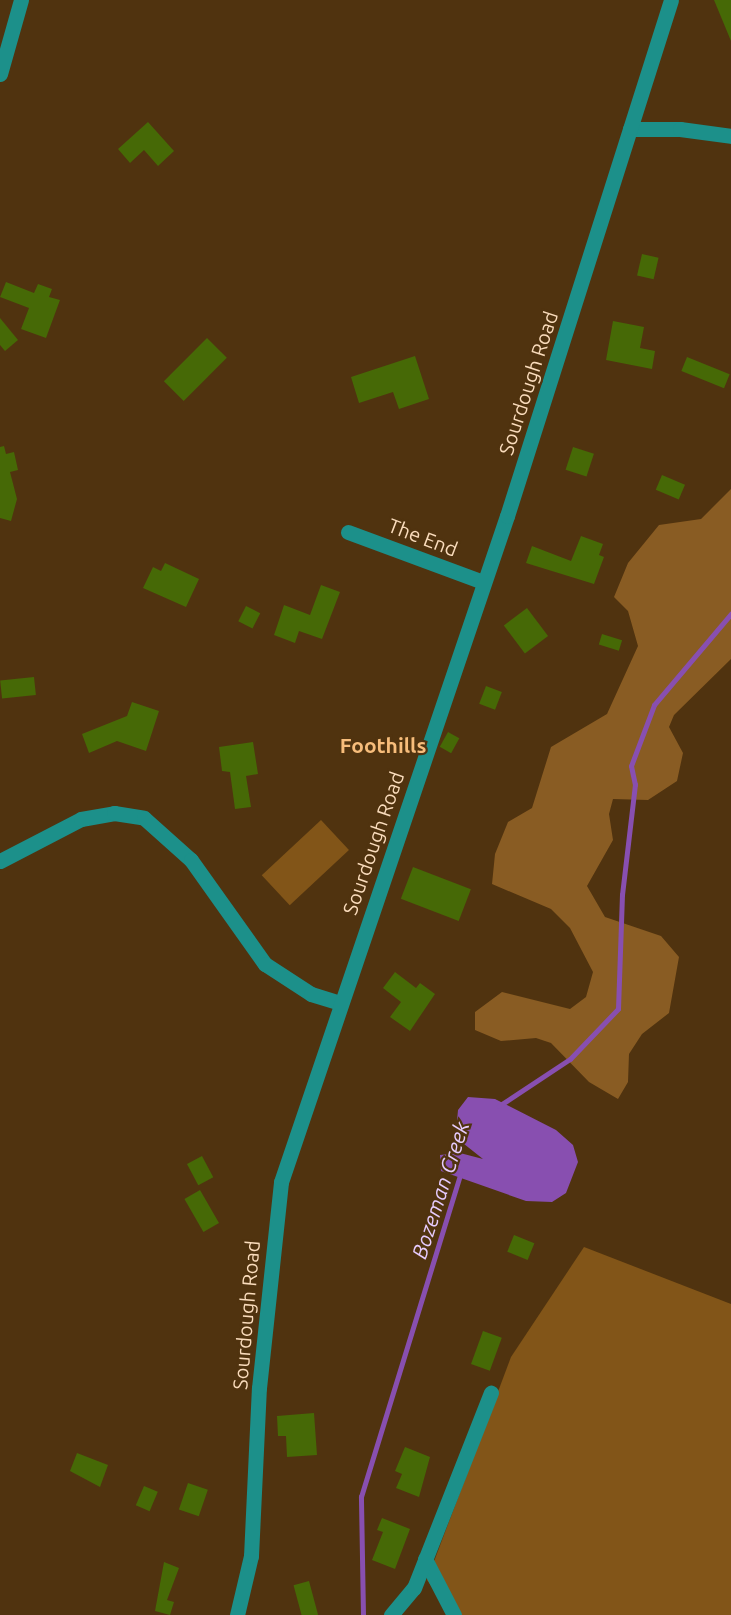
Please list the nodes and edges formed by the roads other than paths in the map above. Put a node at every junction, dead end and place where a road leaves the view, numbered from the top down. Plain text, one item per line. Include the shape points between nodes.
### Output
1 (21, 0) edge
2 (671, 0) edge
3 (0, 74) edge
4 (630, 129) junction
5 (731, 136) edge
6 (348, 532) dead end
7 (483, 582) junction
8 (0, 861) edge
9 (341, 1003) junction
10 (491, 1393) dead end
11 (425, 1559) junction
12 (237, 1615) edge
13 (391, 1615) edge
14 (454, 1615) edge

1 - 3 street
2 - 4 street, Sourdough Road
4 - 5 street via 680,129
4 - 7 street, Sourdough Road
6 - 7 street, The End
7 - 9 street, Sourdough Road
8 - 9 street via 81,819 114,813 144,818 191,860 265,964 311,994
9 - 12 street, Sourdough Road via 280,1182 259,1388 251,1556
10 - 11 street
11 - 13 street via 414,1588
11 - 14 street

